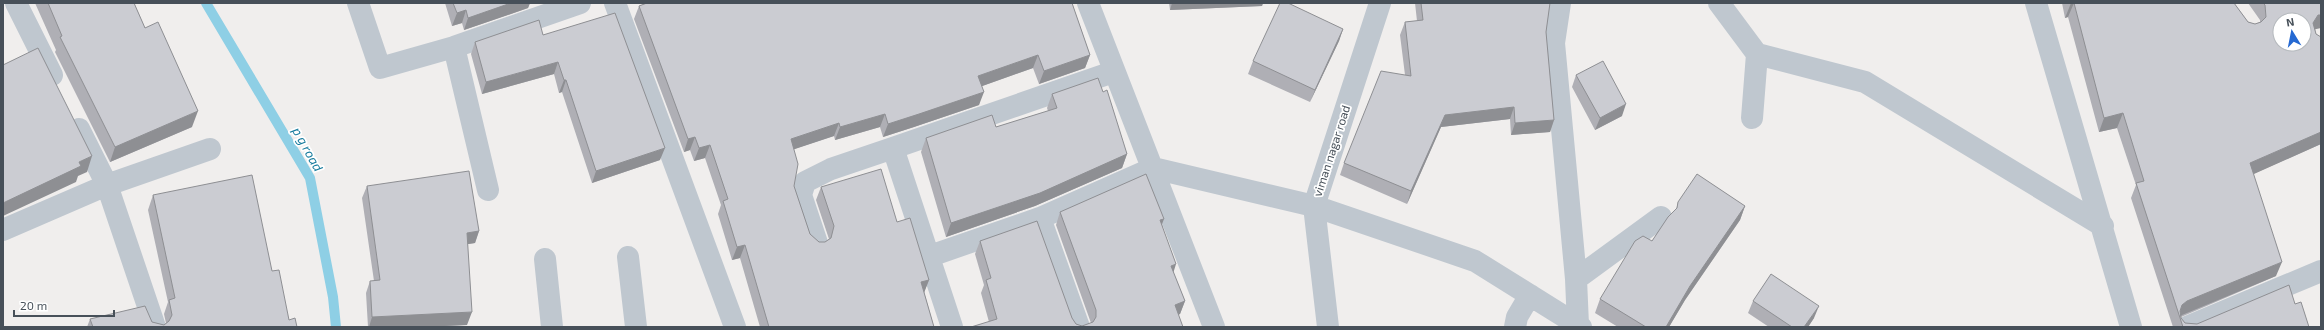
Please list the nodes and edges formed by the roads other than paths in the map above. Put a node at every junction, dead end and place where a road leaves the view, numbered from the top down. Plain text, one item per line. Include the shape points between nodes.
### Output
1 (16, 3) edge
2 (358, 3) edge
3 (580, 3) edge
4 (615, 3) edge
5 (1088, 3) edge
6 (1380, 3) edge
7 (1560, 3) edge
8 (1719, 3) edge
9 (2036, 3) edge
10 (454, 47) junction
11 (1757, 54) junction
12 (1113, 72) junction
13 (1752, 118) dead end
14 (893, 148) junction
15 (210, 149) dead end
16 (1154, 168) junction
17 (107, 185) junction
18 (488, 190) dead end
19 (1314, 206) junction
20 (1661, 217) dead end
21 (1040, 218) junction
22 (2103, 226) junction
23 (3, 230) edge
24 (817, 243) edge
25 (930, 256) junction
26 (628, 257) dead end
27 (545, 259) dead end
28 (2321, 271) edge
29 (1576, 279) junction
30 (1530, 295) junction
31 (1579, 326) edge
32 (155, 327) edge
33 (552, 327) edge
34 (636, 327) edge
35 (735, 327) edge
36 (952, 327) edge
37 (1079, 327) edge
38 (1214, 327) edge
39 (1328, 327) edge
40 (1515, 327) edge
41 (2131, 327) edge
42 (2187, 327) edge

1 - 17 street
2 - 10 street via 380,68
3 - 10 street
4 - 35 street
5 - 12 street
6 - 19 street, viman nagar road
7 - 29 street via 1554,43
8 - 11 street
9 - 22 street
10 - 18 street
11 - 13 street
11 - 22 street via 1865,82
12 - 14 street
12 - 16 street
14 - 24 street via 831,169 805,182 801,195
14 - 25 street
15 - 17 street
16 - 19 street
16 - 21 street
16 - 38 street
17 - 23 street
17 - 32 street
19 - 30 street via 1475,261
19 - 39 street, viman nagar road
20 - 29 street
21 - 25 street
21 - 37 street
22 - 41 street
25 - 36 street
26 - 34 street
27 - 33 street
28 - 42 street
29 - 31 street
30 - 31 street
30 - 40 street via 1517,317

